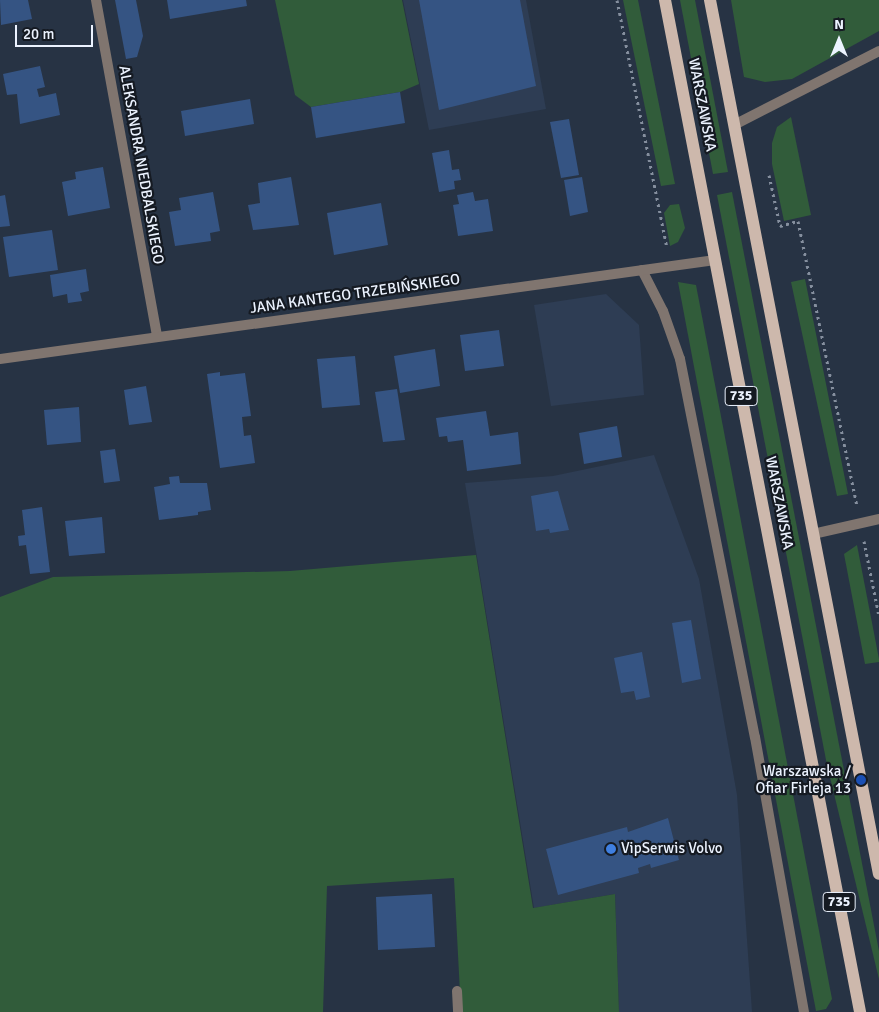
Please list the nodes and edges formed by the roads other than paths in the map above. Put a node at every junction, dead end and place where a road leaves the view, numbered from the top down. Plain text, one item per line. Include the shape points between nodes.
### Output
1 (96, 0) edge
2 (665, 0) edge
3 (710, 0) edge
4 (879, 51) edge
5 (734, 125) junction
6 (715, 260) junction
7 (642, 270) junction
8 (157, 336) junction
9 (0, 359) edge
10 (879, 519) edge
11 (813, 534) junction
12 (879, 874) edge
13 (457, 991) dead end
14 (458, 1012) edge
15 (804, 1012) edge
16 (860, 1012) edge

1 - 8 street, ALEKSANDRA NIEDBALSKIEGO
2 - 6 main road, WARSZAWSKA / 735
3 - 5 main road, WARSZAWSKA
4 - 5 street
5 - 11 main road, WARSZAWSKA
6 - 7 street, JANA KANTEGO TRZEBIŃSKIEGO
6 - 16 main road, WARSZAWSKA / 735
7 - 8 street, JANA KANTEGO TRZEBIŃSKIEGO
7 - 15 street via 663,311 680,360 755,737
8 - 9 street, JANA KANTEGO TRZEBIŃSKIEGO
10 - 11 street
11 - 12 main road, WARSZAWSKA
13 - 14 street

